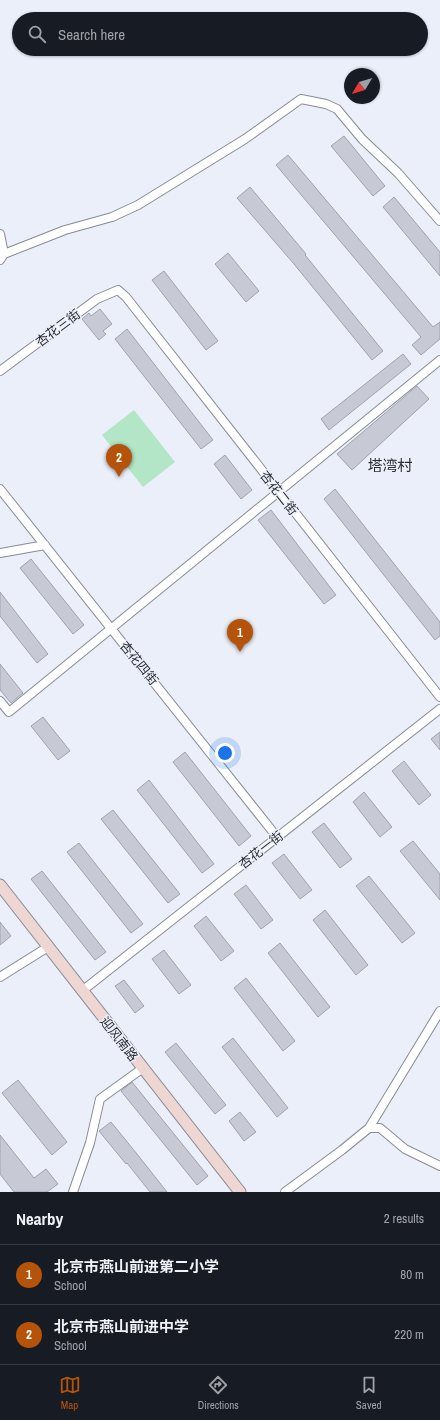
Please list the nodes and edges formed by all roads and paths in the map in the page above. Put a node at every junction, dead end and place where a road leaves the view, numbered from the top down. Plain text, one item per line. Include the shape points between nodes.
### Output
1 (440, 221) edge
2 (0, 234) edge
3 (2, 257) edge
4 (118, 290) joint
5 (440, 360) edge
6 (2, 367) edge
7 (0, 489) edge
8 (278, 492) junction
9 (45, 545) junction
10 (0, 553) edge
11 (111, 629) junction
12 (440, 697) edge
13 (0, 701) edge
14 (440, 709) edge
15 (277, 837) junction
16 (0, 885) edge
17 (48, 947) junction
18 (0, 977) edge
19 (82, 991) junction
20 (440, 1011) edge
21 (143, 1068) junction
22 (369, 1128) junction
23 (440, 1166) edge
24 (73, 1192) edge
25 (240, 1192) edge
26 (285, 1192) edge

1 - 3 street via 337,109 301,99 246,139 138,204 112,217 65,230
2 - 3 street
4 - 6 street, 杏花三街 via 97,298
4 - 8 street, 杏花二街
5 - 8 street
7 - 9 street, 杏花四街
8 - 11 street
8 - 12 street, 杏花二街
9 - 10 street
9 - 11 street, 杏花四街
11 - 13 street via 9,712
11 - 15 street, 杏花四街
14 - 15 street, 杏花一街
15 - 19 street, 杏花一街
16 - 17 street, 迎风南路
17 - 18 street
17 - 19 street, 迎风南路
19 - 21 street, 迎风南路
20 - 22 street
21 - 24 street via 100,1099 90,1143
21 - 25 street, 迎风南路
22 - 23 street via 380,1128 405,1149
22 - 26 street

